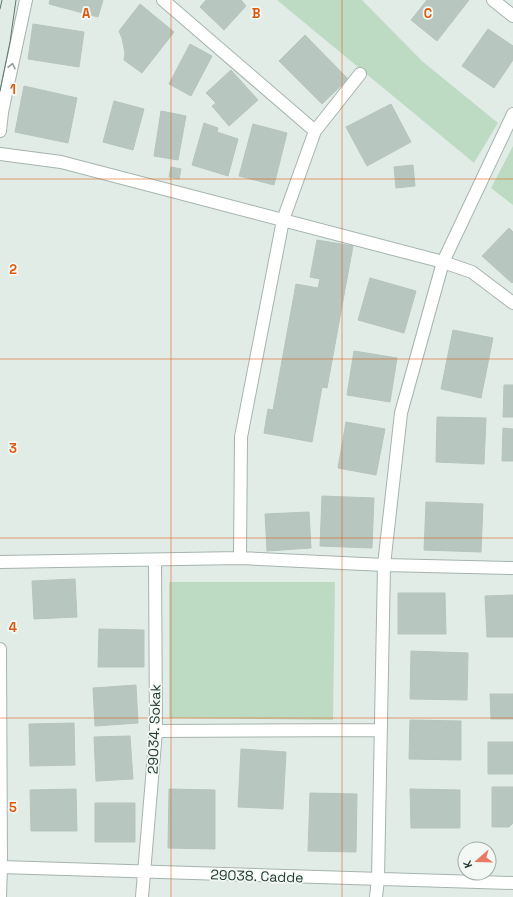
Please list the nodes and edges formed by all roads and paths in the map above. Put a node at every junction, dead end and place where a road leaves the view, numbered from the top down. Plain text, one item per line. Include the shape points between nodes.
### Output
1 (26, 0) edge
2 (163, 0) edge
3 (493, 0) edge
4 (513, 16) edge
5 (360, 74) dead end
6 (513, 114) edge
7 (315, 131) junction
8 (0, 132) edge
9 (0, 154) edge
10 (283, 220) junction
11 (443, 262) junction
12 (513, 303) edge
13 (240, 558) junction
14 (155, 560) junction
15 (0, 562) edge
16 (384, 565) junction
17 (513, 568) edge
18 (0, 649) edge
19 (156, 730) junction
20 (381, 730) junction
21 (1, 867) junction
22 (143, 872) junction
23 (378, 879) junction
24 (513, 883) edge
25 (0, 897) edge
26 (142, 897) edge
27 (376, 897) edge

8 -> 1 street
2 - 7 street
3 - 4 street
5 - 7 street
6 - 11 street
7 - 10 street
9 - 10 street via 61,162
10 - 11 street
10 - 13 street via 241,437
11 - 12 street via 472,272
11 - 16 street via 401,413
13 - 14 street
13 - 16 street
14 - 15 street
14 - 19 street, 29034. Sokak
16 - 17 street
16 - 20 street
18 - 21 street
19 - 20 street
19 - 22 street, 29034. Sokak
20 - 23 street
21 - 22 street, 29038. Cadde
21 - 25 street
22 - 23 street, 29038. Cadde
22 - 26 street, 29034. Sokak
23 - 24 street, 29038. Cadde
23 - 27 street

